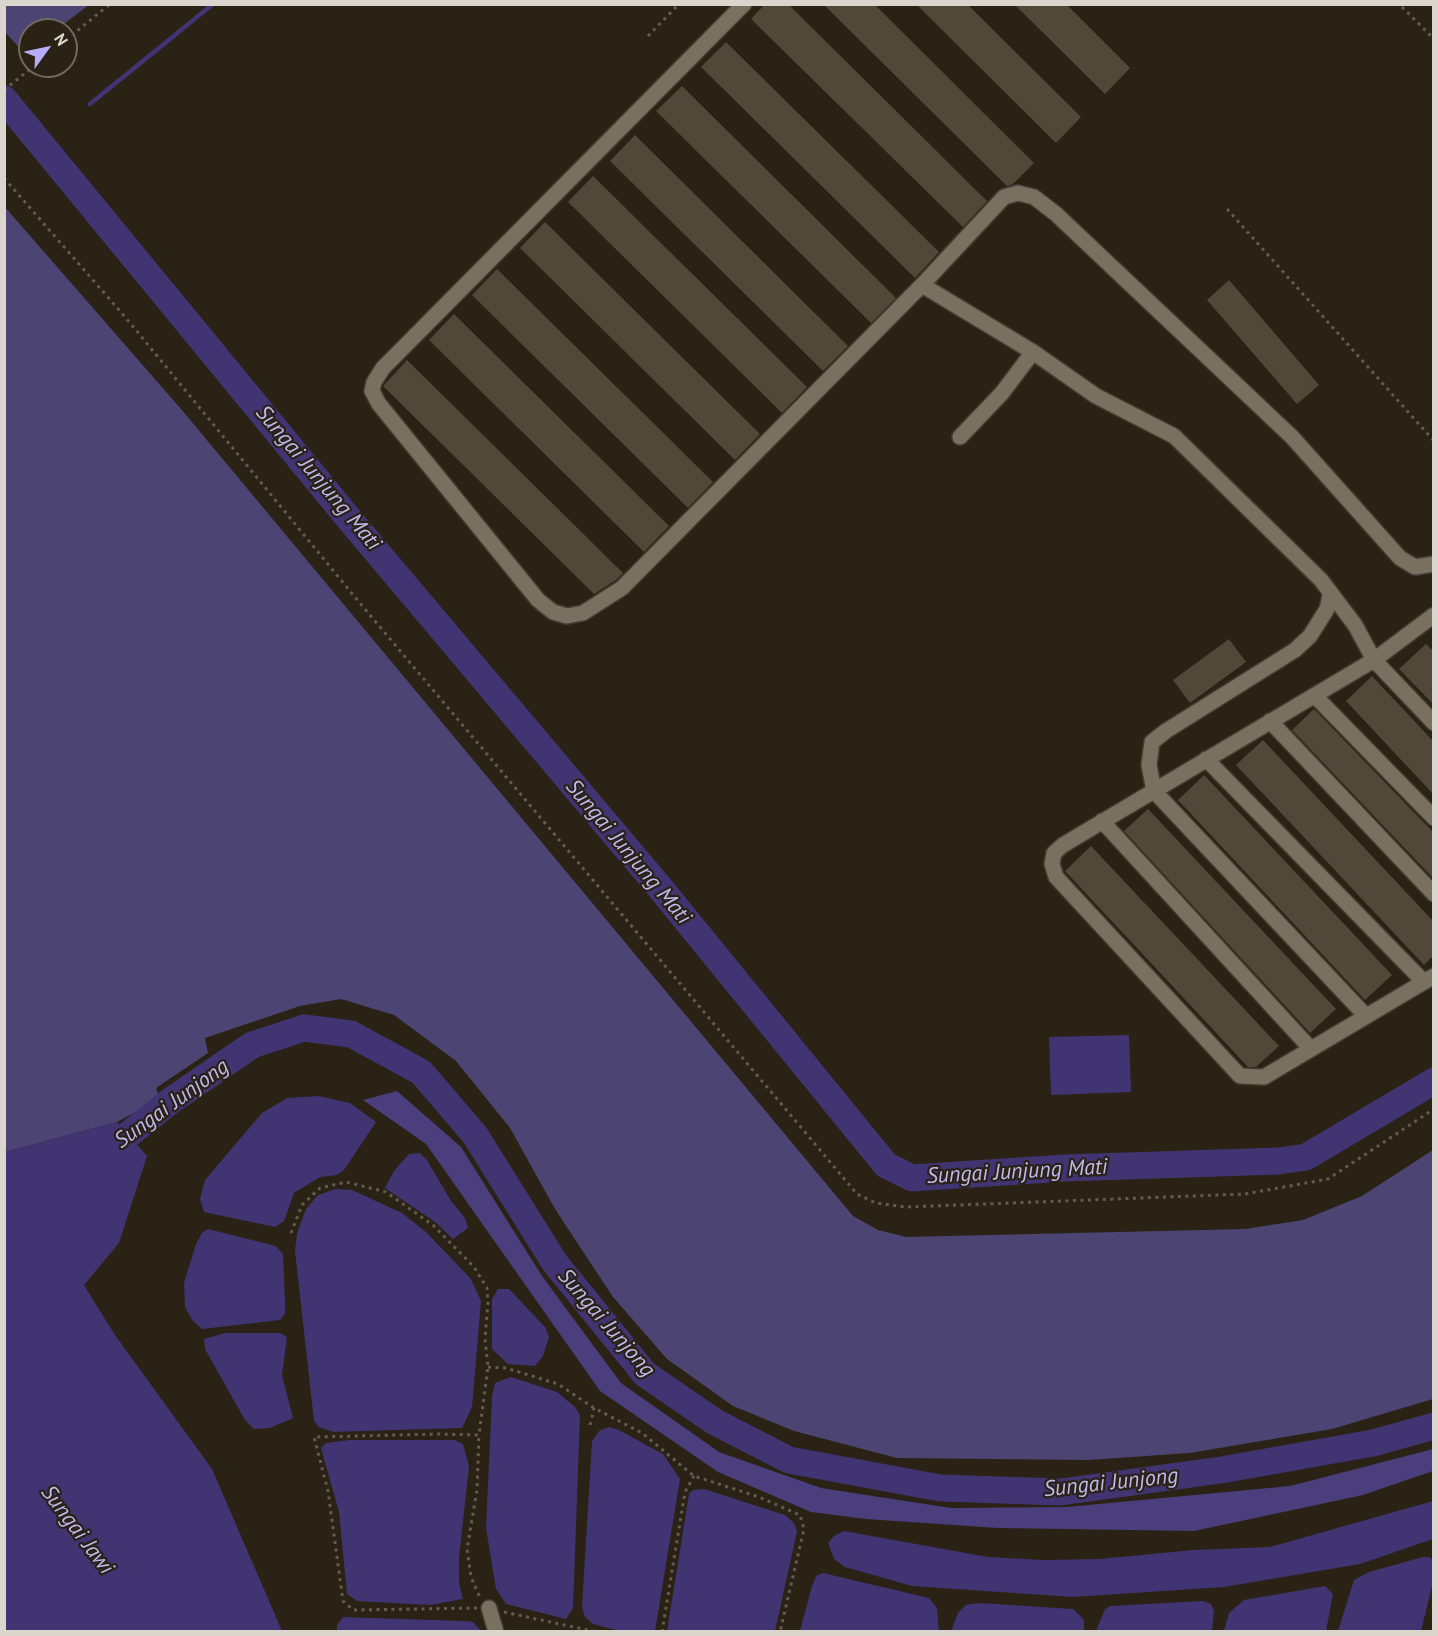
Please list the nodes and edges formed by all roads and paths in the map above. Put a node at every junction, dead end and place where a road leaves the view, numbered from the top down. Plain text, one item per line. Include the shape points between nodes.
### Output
1 (110, 4) edge
2 (680, 4) edge
3 (744, 4) edge
4 (1402, 7) dead end
5 (78, 30) edge
6 (648, 36) dead end
7 (1434, 39) edge
8 (19, 78) edge
9 (4, 90) edge
10 (4, 178) edge
11 (1227, 209) dead end
12 (922, 285) junction
13 (1033, 352) junction
14 (960, 437) dead end
15 (1434, 441) edge
16 (1434, 564) edge
17 (1330, 595) junction
18 (1432, 620) edge
19 (1374, 660) junction
20 (1315, 696) junction
21 (1270, 721) junction
22 (1434, 723) edge
23 (1206, 759) junction
24 (1154, 790) junction
25 (1434, 818) edge
26 (1102, 821) junction
27 (1434, 894) edge
28 (1429, 979) edge
29 (1366, 1016) junction
30 (1311, 1049) junction
31 (1434, 1109) edge
32 (291, 1233) dead end
33 (488, 1367) junction
34 (594, 1408) junction
35 (591, 1425) dead end
36 (479, 1435) junction
37 (694, 1476) junction
38 (489, 1608) joint
39 (353, 1610) dead end
40 (496, 1632) edge
41 (662, 1632) edge
42 (780, 1632) edge

1 - 5 path
2 - 6 path
3 - 12 street via 383,368 372,391 379,404 537,600 552,612 567,616 583,613 622,588
4 - 7 path
8 - 9 path
10 - 31 path via 126,318 856,1194 876,1203 906,1207 1245,1194 1328,1179
11 - 15 path
12 - 13 street
12 - 16 street via 1004,197 1018,193 1034,197 1103,256 1292,437 1400,558 1415,567
13 - 14 street via 1002,393
13 - 17 street via 1096,396 1174,436 1321,580
17 - 19 street via 1355,625
17 - 24 street via 1319,624 1295,650 1152,742 1149,765
18 - 19 street
19 - 20 street
19 - 22 street
20 - 21 street
20 - 25 street
21 - 23 street
21 - 27 street
23 - 24 street
23 - 28 street
24 - 26 street
24 - 29 street
26 - 30 street
26 - 30 street via 1054,853 1056,877 1240,1076 1264,1077
28 - 29 street
29 - 30 street
32 - 33 path via 302,1205 320,1188 346,1182 386,1192 434,1226 474,1267 487,1288
33 - 34 path via 506,1368 558,1384
33 - 36 path
34 - 35 path
34 - 37 path via 642,1433
36 - 38 path via 477,1490 467,1549 477,1594
36 - 39 path via 314,1437 328,1491 344,1601
37 - 41 path via 685,1492
37 - 42 path via 800,1515 804,1529
38 - 40 street

